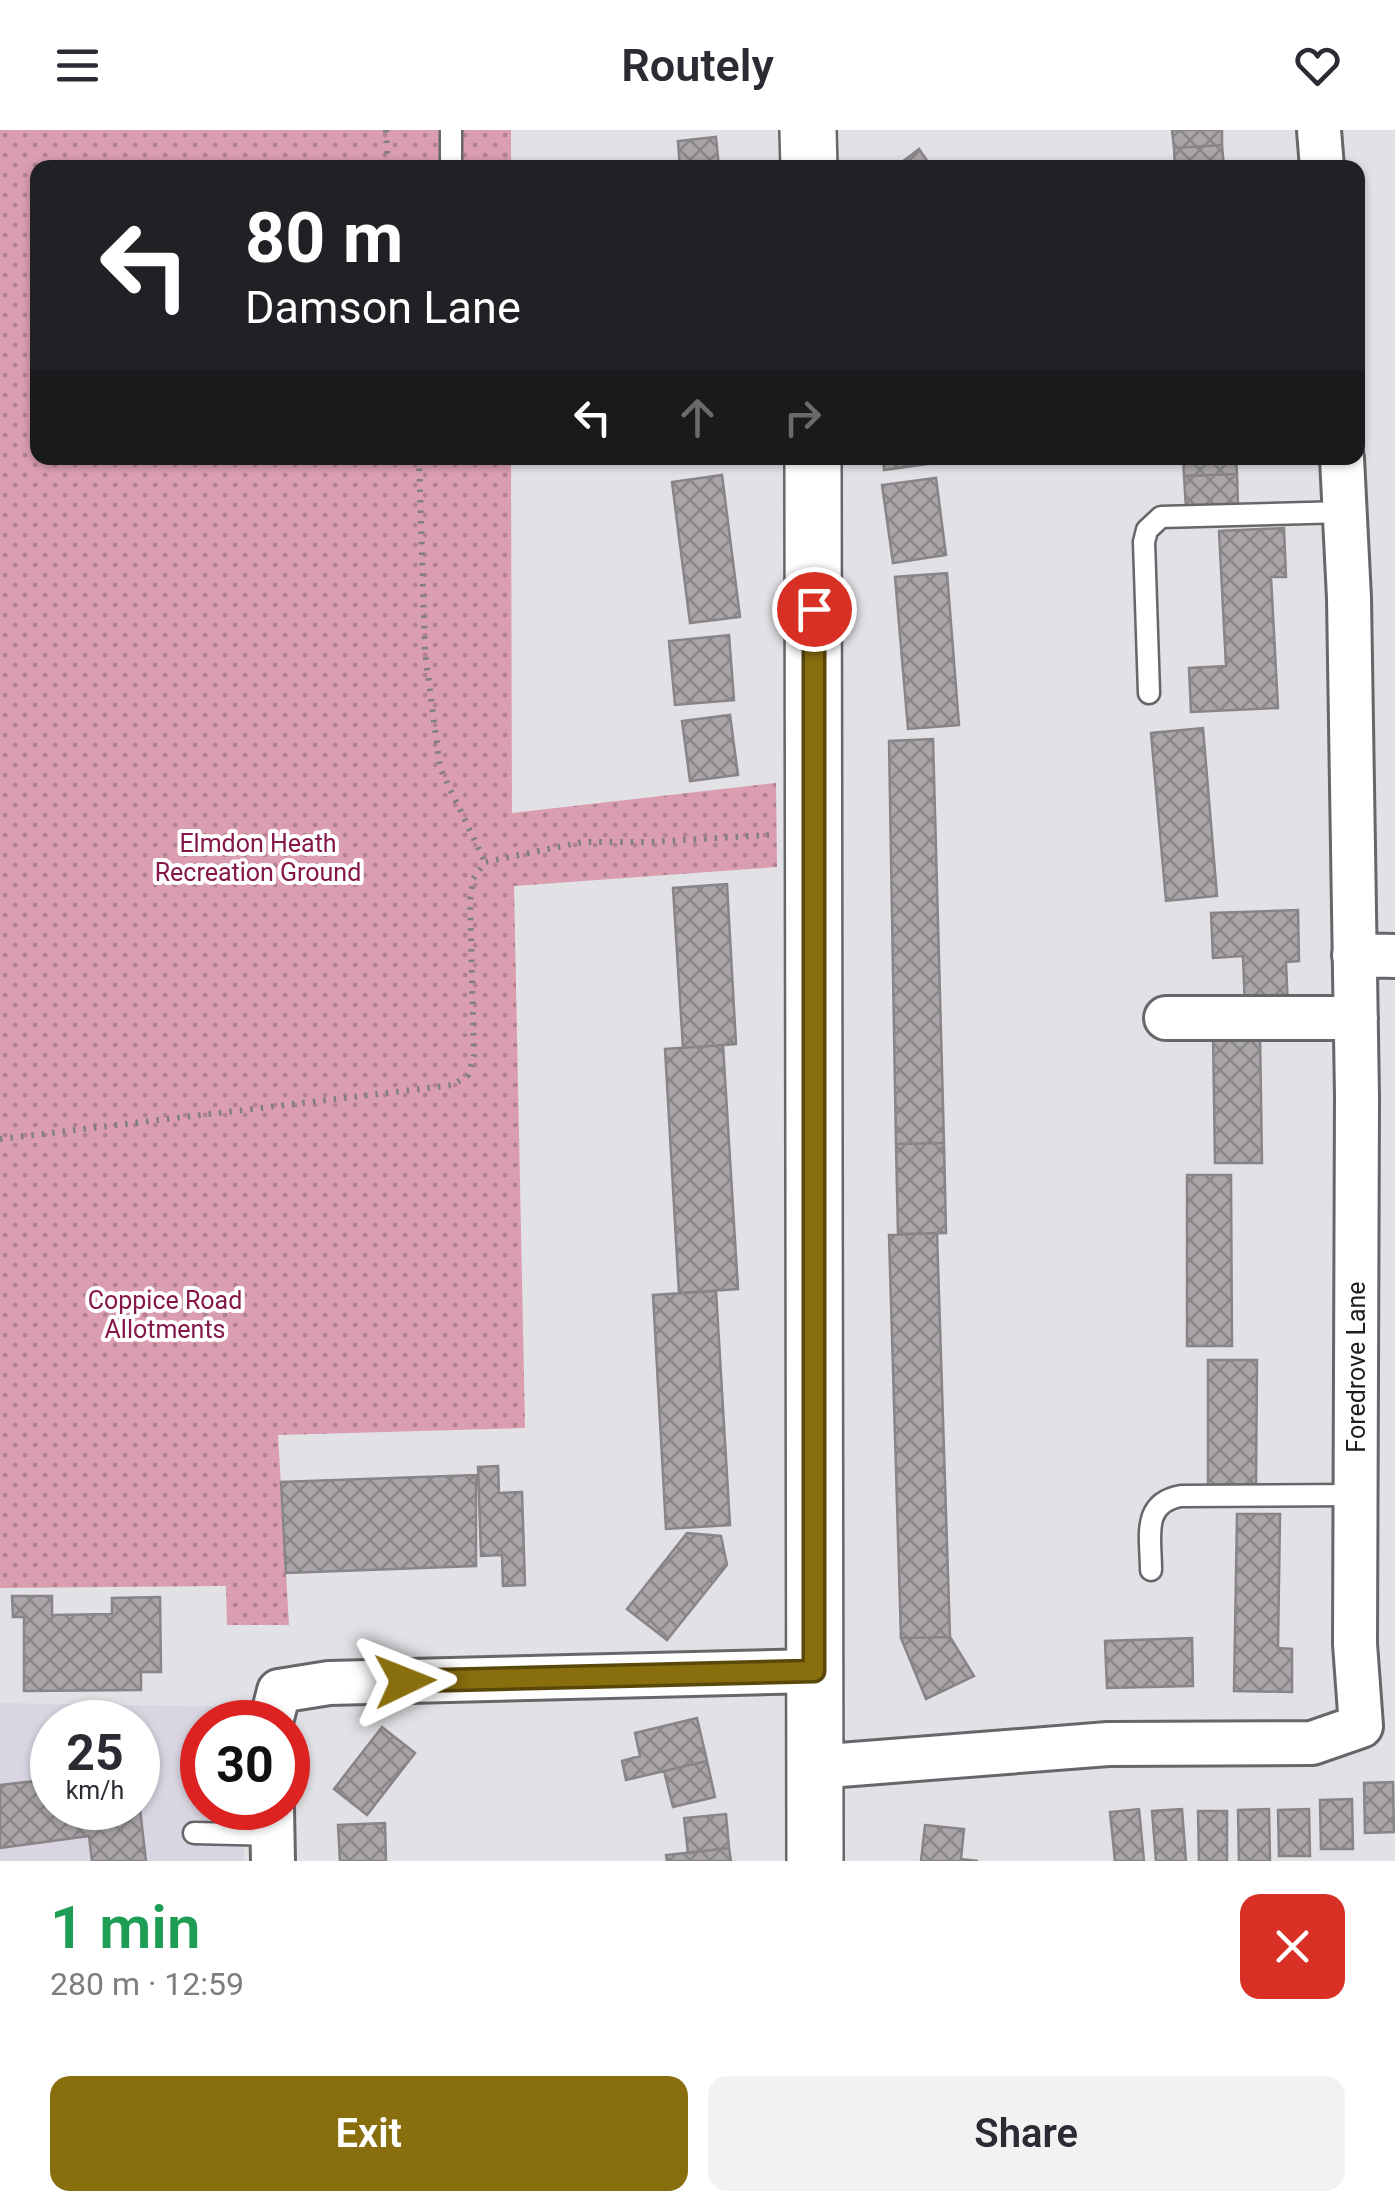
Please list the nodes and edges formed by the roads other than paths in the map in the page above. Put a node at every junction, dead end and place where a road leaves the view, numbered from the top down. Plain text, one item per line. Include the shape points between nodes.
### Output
1 (451, 130) edge
2 (808, 130) edge
3 (1320, 130) edge
4 (451, 160) edge
5 (808, 160) edge
6 (1322, 160) edge
7 (813, 465) edge
8 (1343, 465) edge
9 (1346, 512) junction
10 (1148, 693) dead end
11 (1375, 956) edge
12 (1166, 1018) dead end
13 (1356, 1018) junction
14 (1356, 1496) junction
15 (1151, 1570) dead end
16 (814, 1671) junction
17 (277, 1700) edge
18 (1378, 1724) edge
19 (815, 1767) junction
20 (194, 1832) dead end
21 (273, 1835) edge
22 (815, 1861) edge

1 - 4 lane
2 - 5 street
3 - 6 street
7 - 16 street
8 - 9 street, Foredrove Lane
9 - 10 lane via 1153,522 1144,542
9 - 11 street, Foredrove Lane
11 - 13 street, Foredrove Lane
12 - 13 street
13 - 14 street, Foredrove Lane
14 - 15 lane via 1165,1498 1150,1526
14 - 18 street, Foredrove Lane via 1355,1644
16 - 17 street via 329,1683 279,1691
16 - 19 street
18 - 19 street, Foredrove Lane via 1312,1743 1108,1744
19 - 22 street
20 - 21 lane

